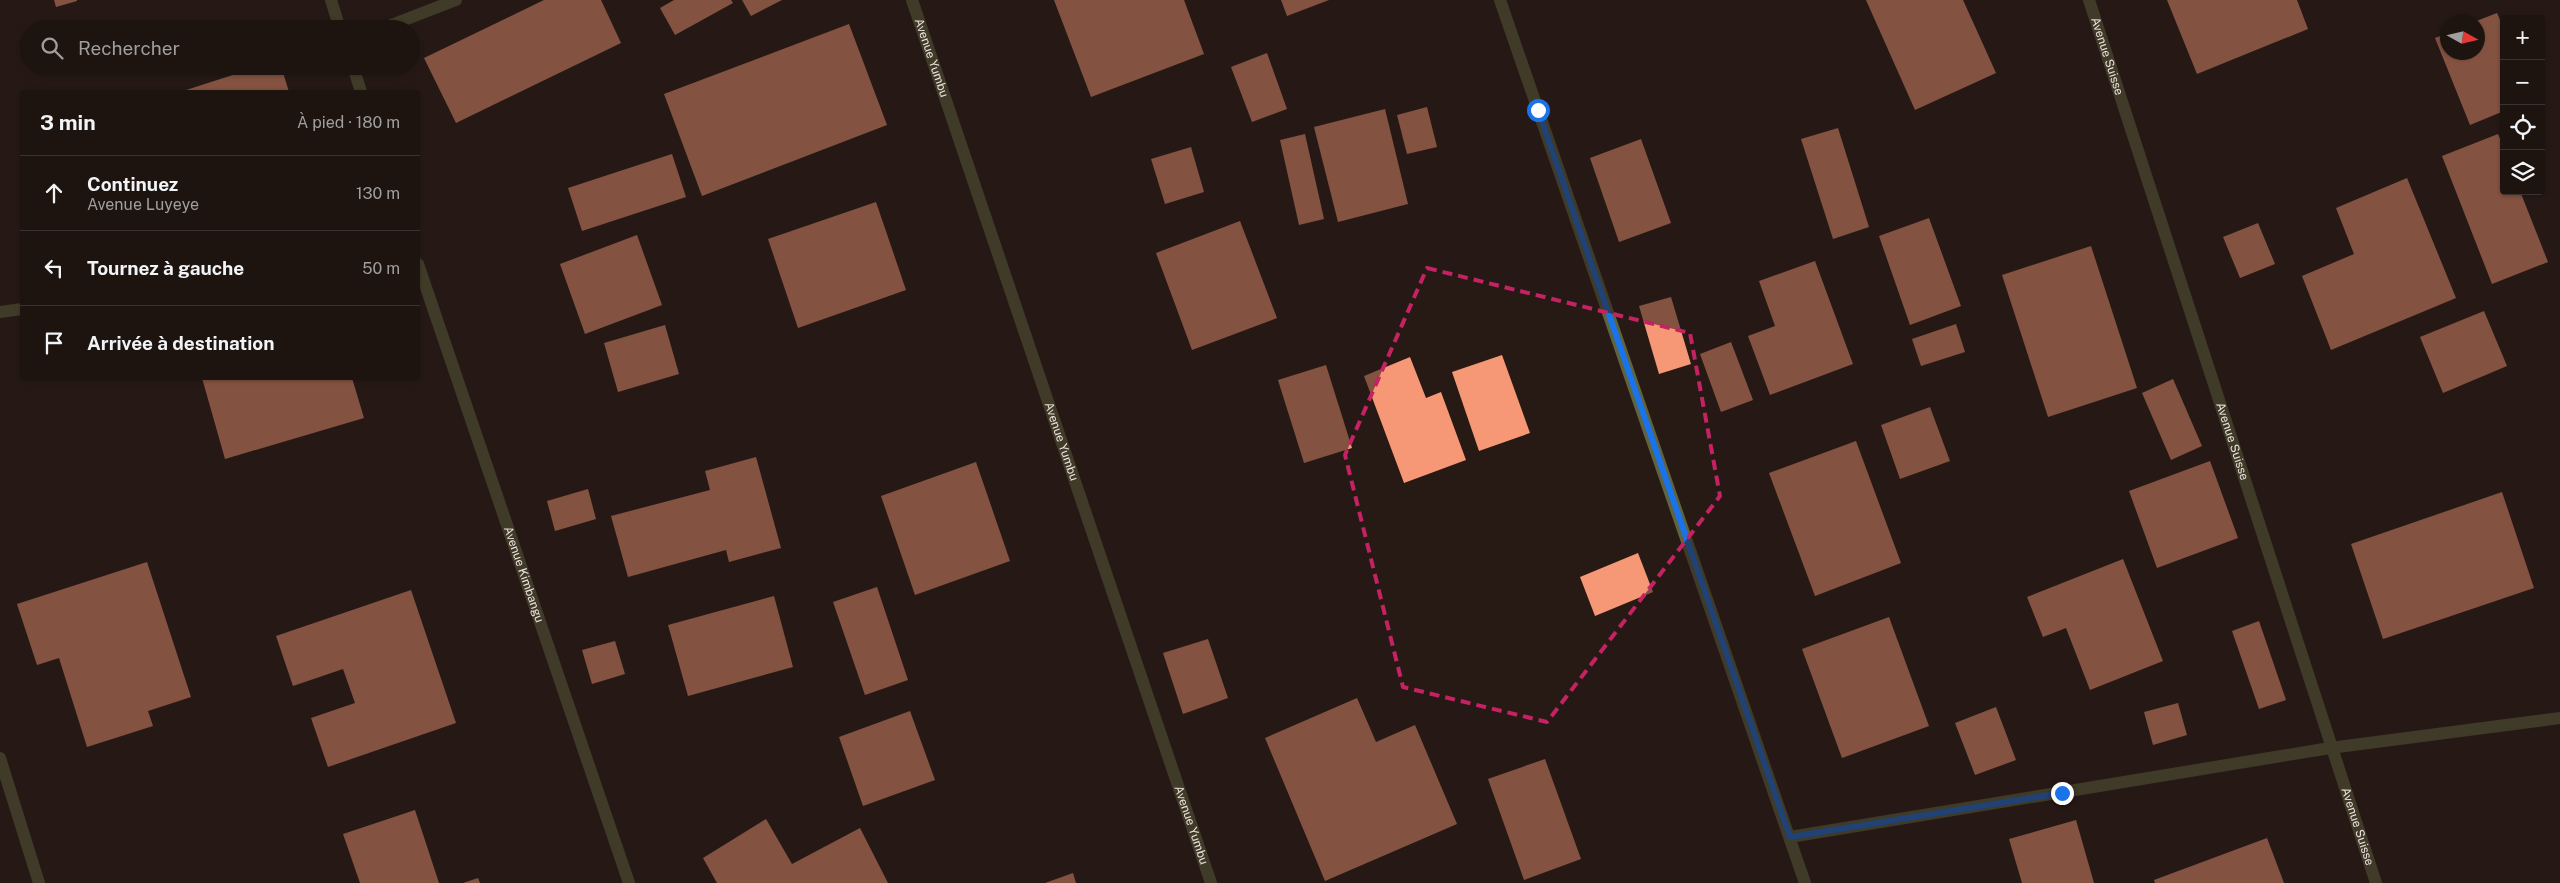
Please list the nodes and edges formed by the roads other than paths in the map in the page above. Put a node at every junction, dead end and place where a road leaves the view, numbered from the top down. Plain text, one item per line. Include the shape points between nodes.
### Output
1 (331, 0) edge
2 (456, 0) edge
3 (912, 0) edge
4 (1500, 0) edge
5 (2089, 0) edge
6 (337, 20) edge
7 (404, 20) edge
8 (356, 75) edge
9 (360, 90) edge
10 (420, 270) edge
11 (20, 309) edge
12 (0, 312) edge
13 (2560, 718) edge
14 (2330, 748) junction
15 (0, 758) edge
16 (1790, 837) junction
17 (39, 883) edge
18 (629, 883) edge
19 (1211, 883) edge
20 (1805, 883) edge
21 (2376, 883) edge

1 - 6 street
2 - 7 street
3 - 19 street, Avenue Yumbu
4 - 16 street
5 - 14 street, Avenue Suisse
8 - 9 street
10 - 18 street, Avenue Kimbangu
11 - 12 street
13 - 14 street
14 - 16 street
14 - 21 street, Avenue Suisse
15 - 17 street
16 - 20 street

